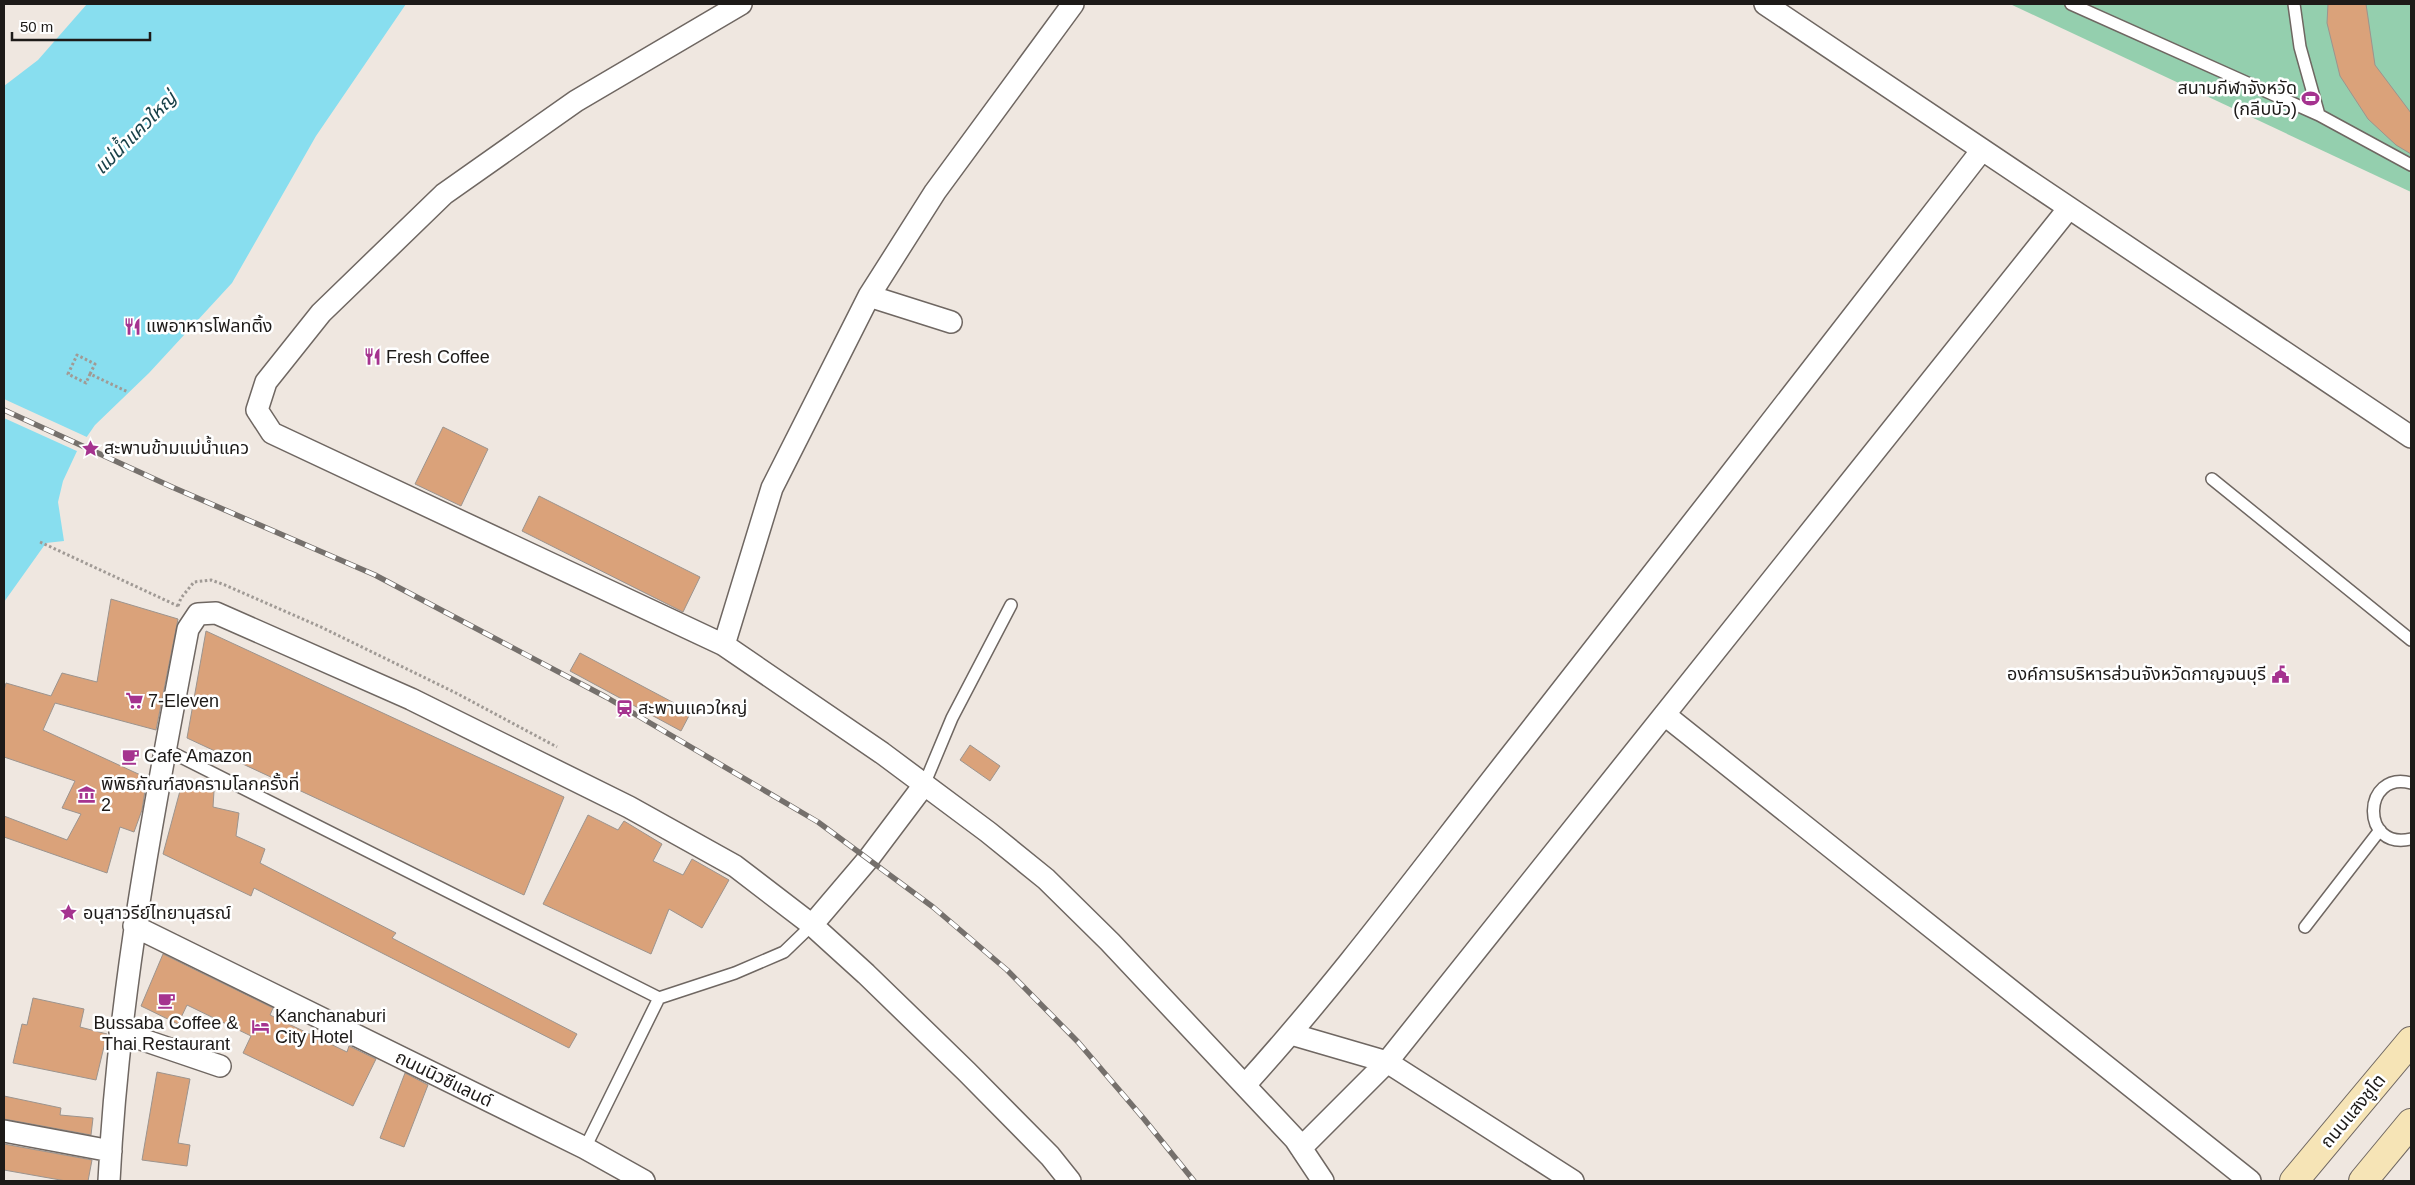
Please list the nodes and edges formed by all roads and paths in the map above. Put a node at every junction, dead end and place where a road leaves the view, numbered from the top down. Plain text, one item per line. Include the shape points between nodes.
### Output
1 (741, 4) edge
2 (1073, 4) edge
3 (1764, 4) edge
4 (2071, 4) edge
5 (2294, 4) edge
6 (2318, 115) junction
7 (1982, 150) junction
8 (2411, 165) edge
9 (2069, 208) junction
10 (870, 296) junction
11 (951, 322) dead end
12 (90, 374) junction
13 (128, 392) dead end
14 (2411, 437) edge
15 (2212, 480) dead end
16 (40, 542) dead end
17 (181, 598) dead end
18 (1010, 605) dead end
19 (178, 606) junction
20 (193, 622) junction
21 (2411, 640) edge
22 (724, 645) junction
23 (1665, 715) junction
24 (165, 749) junction
25 (2411, 783) edge
26 (924, 785) junction
27 (2380, 830) junction
28 (2411, 839) edge
29 (134, 926) junction
30 (812, 926) junction
31 (2304, 927) dead end
32 (659, 998) junction
33 (120, 1032) junction
34 (1291, 1034) junction
35 (2411, 1041) edge
36 (1388, 1062) junction
37 (220, 1066) dead end
38 (1244, 1085) junction
39 (2411, 1123) edge
40 (4, 1131) edge
41 (585, 1148) junction
42 (1301, 1148) junction
43 (111, 1151) junction
44 (109, 1181) edge
45 (644, 1181) edge
46 (1070, 1181) edge
47 (1323, 1181) edge
48 (1574, 1181) edge
49 (2250, 1181) edge
50 (2294, 1181) edge
51 (2363, 1181) edge

1 - 22 street via 576,102 444,194 321,313 266,382 257,410 272,433
2 - 10 street via 935,192
3 - 7 street
4 - 6 lane
5 - 6 lane via 2300,47
6 - 8 lane
7 - 9 street
7 - 34 street
9 - 14 street
9 - 23 street
10 - 11 street
10 - 22 street via 772,488
12 - 12 path via 95,364 77,355 68,374 86,383
12 - 13 path
15 - 21 lane
16 - 19 path
17 - 19 path
18 - 26 lane via 952,718
19 - 20 path
20 - 24 street
20 - 30 street via 216,613 411,699 629,807 735,866
22 - 26 street
23 - 36 street
23 - 49 street
24 - 29 street
24 - 32 lane
25 - 27 lane via 2391,783 2377,796 2373,813
26 - 30 street
26 - 38 street via 1046,880 1110,942
27 - 28 lane via 2395,840
27 - 31 lane
29 - 33 street
29 - 41 street, ถนนนิวซีแลนด์
30 - 32 lane via 784,952 735,973
30 - 46 street via 967,1072 1050,1156
32 - 41 lane
33 - 37 street
33 - 43 street
34 - 36 street
34 - 38 street
35 - 50 main road, ถนนแสงชูโต
36 - 42 street
36 - 48 street
38 - 42 street
39 - 51 main road
40 - 43 street
41 - 45 street, ถนนนิวซีแลนด์
42 - 47 street
43 - 44 street

